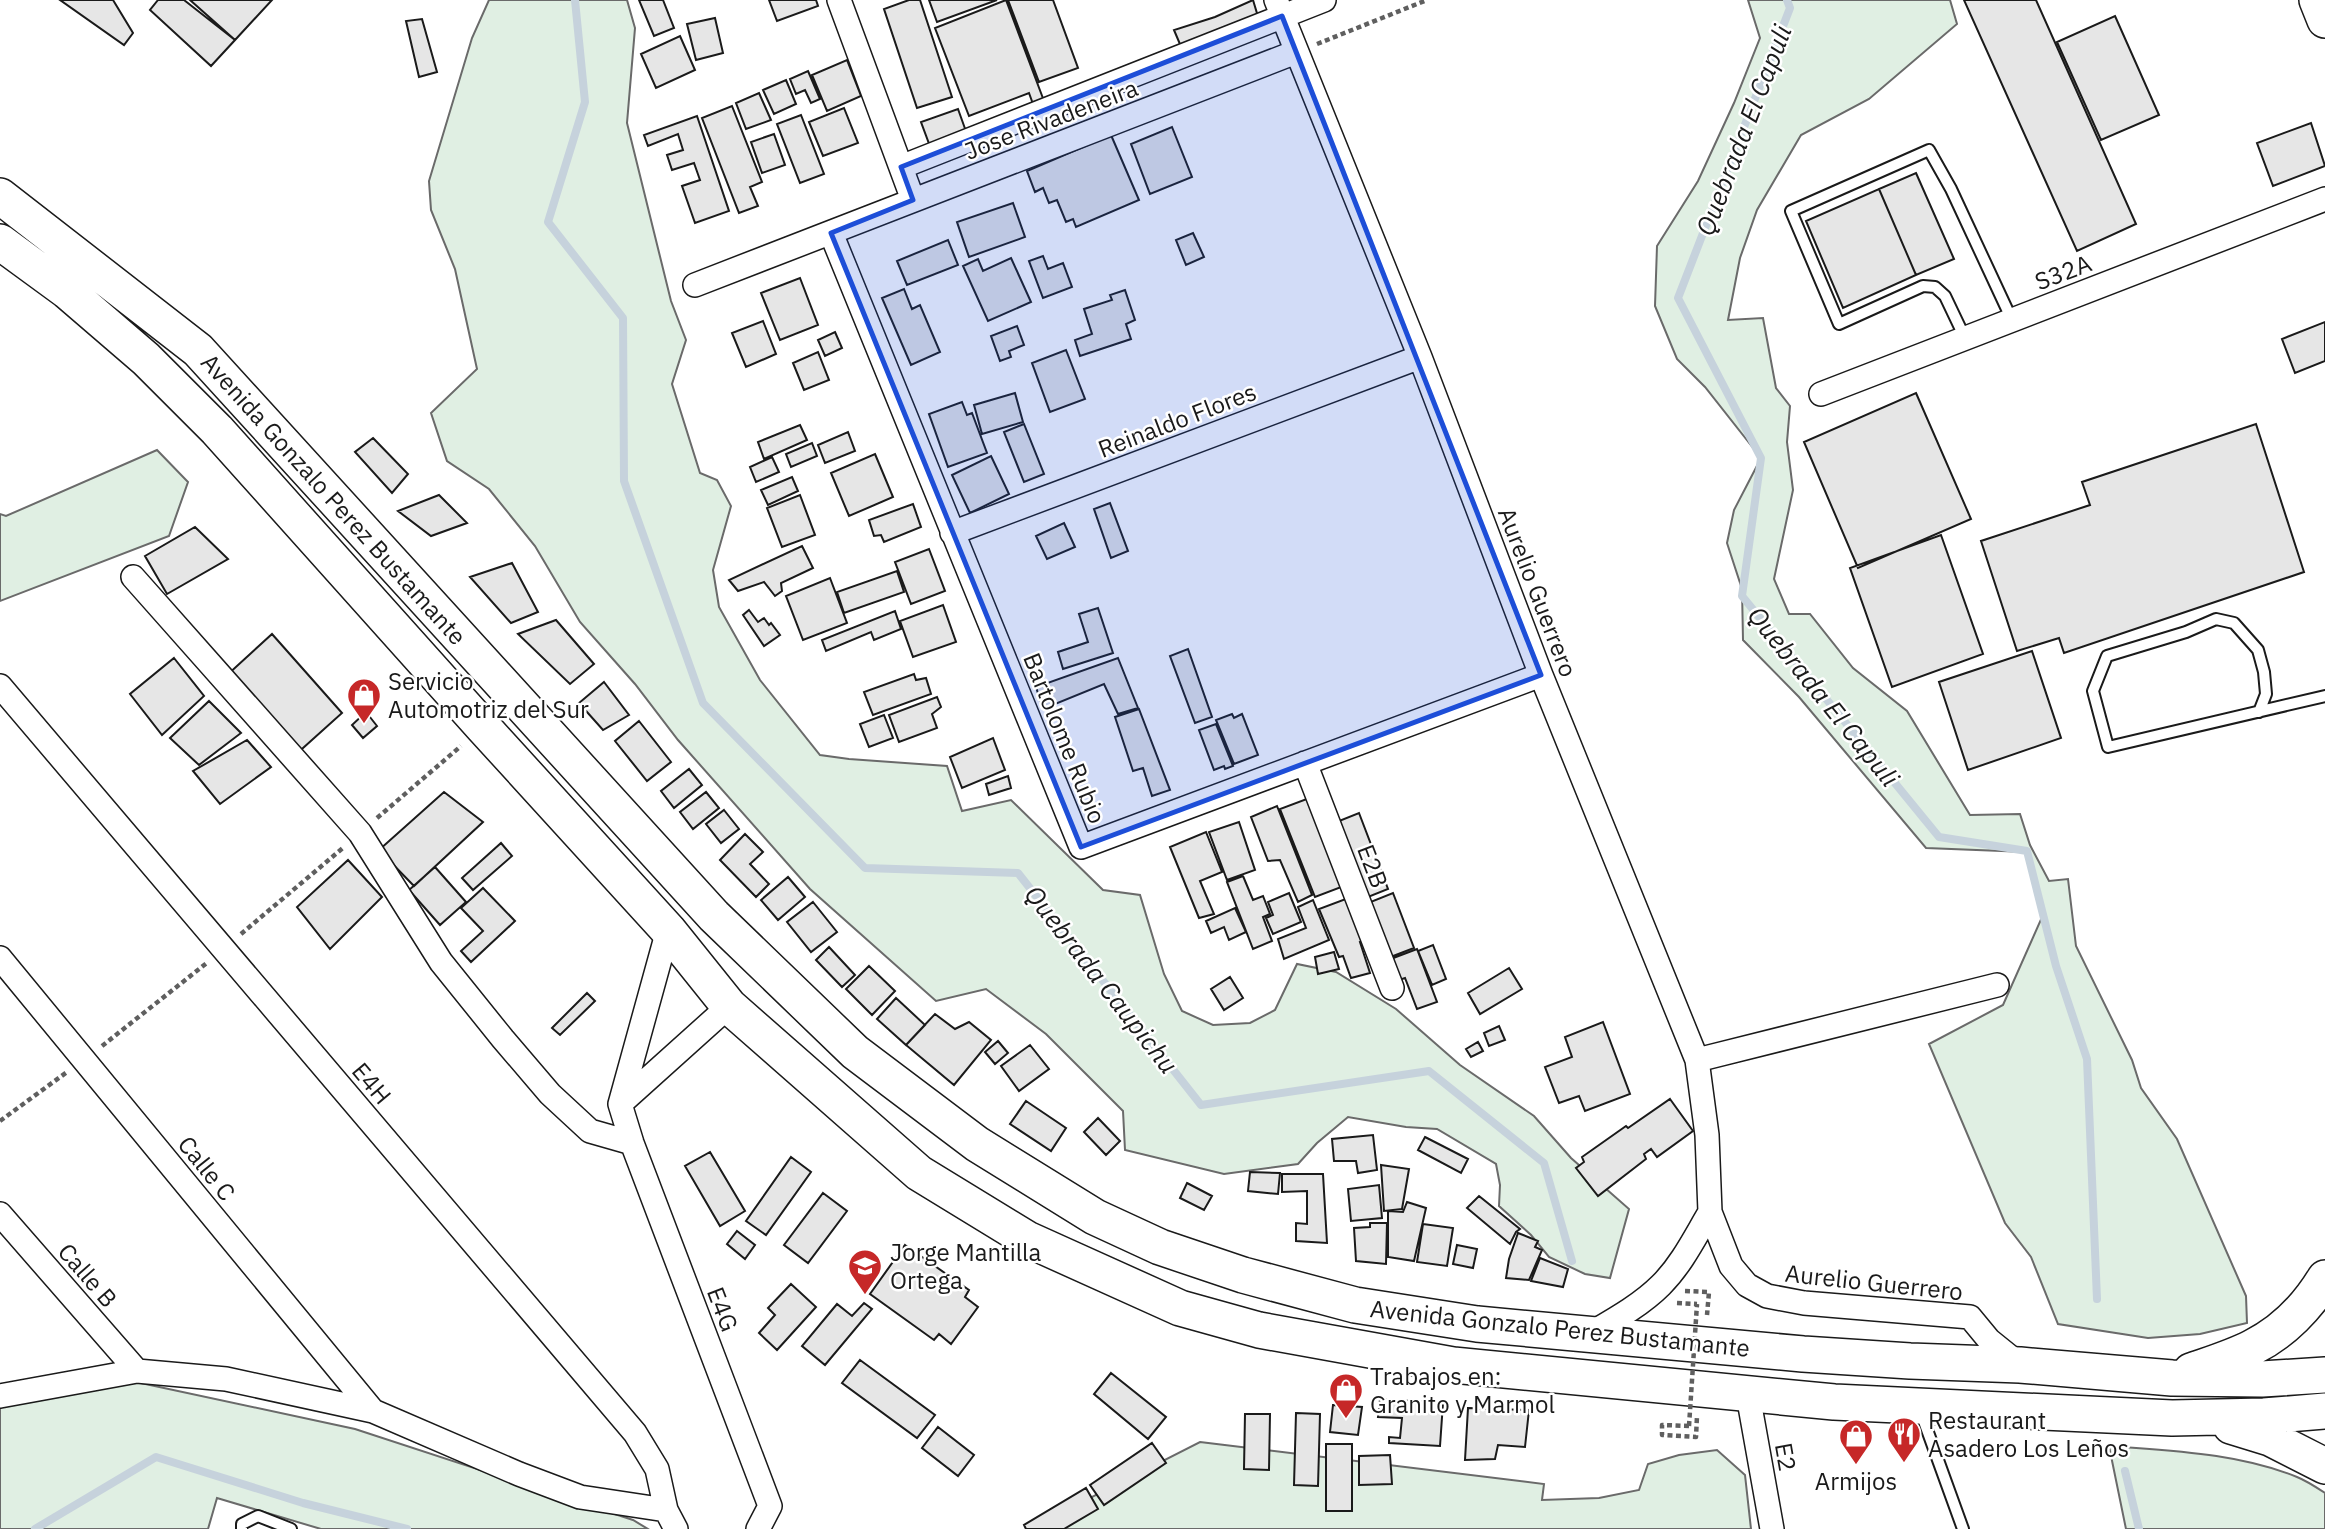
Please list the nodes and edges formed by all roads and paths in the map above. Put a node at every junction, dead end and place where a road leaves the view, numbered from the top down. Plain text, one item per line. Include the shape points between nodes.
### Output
1 (839, 0) edge
2 (1324, 0) edge
3 (1427, 0) edge
4 (2317, 0) edge
5 (1279, 8) edge
6 (2325, 20) edge
7 (1296, 52) junction
8 (901, 167) junction
9 (0, 196) edge
10 (2325, 199) edge
11 (913, 200) junction
12 (831, 233) junction
13 (0, 242) edge
14 (695, 285) dead end
15 (2012, 320) junction
16 (1965, 338) junction
17 (1420, 357) junction
18 (1821, 394) dead end
19 (952, 533) junction
20 (133, 578) dead end
21 (1541, 675) junction
22 (0, 686) edge
23 (2325, 696) edge
24 (516, 699) junction
25 (2259, 712) junction
26 (483, 727) junction
27 (1305, 763) junction
28 (360, 833) junction
29 (668, 930) junction
30 (224, 949) junction
31 (0, 958) edge
32 (1997, 985) dead end
33 (1392, 988) dead end
34 (729, 1006) junction
35 (84, 1060) junction
36 (1697, 1060) junction
37 (620, 1104) junction
38 (0, 1121) edge
39 (632, 1143) junction
40 (1710, 1212) junction
41 (0, 1214) edge
42 (2325, 1278) edge
43 (1697, 1304) dead end
44 (1590, 1334) junction
45 (2020, 1365) junction
46 (137, 1371) junction
47 (2325, 1375) edge
48 (2172, 1378) junction
49 (1748, 1395) junction
50 (0, 1396) edge
51 (1919, 1406) junction
52 (373, 1411) junction
53 (2325, 1411) edge
54 (2172, 1419) junction
55 (1696, 1437) dead end
56 (2325, 1466) edge
57 (671, 1520) edge
58 (242, 1529) edge
59 (291, 1529) edge
60 (758, 1529) edge
61 (1772, 1529) edge
62 (1964, 1529) edge

1 - 8 street
2 - 5 street
3 - 7 path
4 - 6 main road
5 - 7 street, Aurelio Guerrero
5 - 8 street
7 - 11 street, Jose Rivadeneira
7 - 17 street, Aurelio Guerrero
8 - 11 street
9 - 24 main road, Avenida Gonzalo Perez Bustamante via 198,350
10 - 15 street, S32A
11 - 12 street, Jose Rivadeneira
12 - 14 street, Jose Rivadeneira
12 - 19 street, Bartolome Rubio
13 - 26 main road, Avenida Gonzalo Perez Bustamante via 146,359 217,430
15 - 16 street, S32A
15 - 16 lane via 1930,150 1791,211 1839,324 1923,286 1935,287 1945,296
16 - 18 street, S32A
17 - 19 street, Reinaldo Flores
17 - 21 street, Aurelio Guerrero
19 - 27 street, Bartolome Rubio via 1081,847
20 - 28 street
21 - 27 street, Bartolome Rubio
21 - 36 street, Aurelio Guerrero
22 - 30 street, E4H
23 - 25 lane
24 - 26 main road
24 - 44 main road, Avenida Gonzalo Perez Bustamante via 713,916 855,1052 977,1144 1095,1217 1160,1247 1355,1305 1477,1324
25 - 25 lane via 2266,694 2258,650 2234,623 2216,620 2107,656 2093,691 2108,747
26 - 28 path
26 - 29 main road, Avenida Gonzalo Perez Bustamante
27 - 33 street, E2B
28 - 30 path
28 - 39 street via 441,962 550,1094 590,1131
29 - 34 main road, Avenida Gonzalo Perez Bustamante
29 - 37 street
30 - 35 path
30 - 57 street, E4H via 635,1433 657,1469
31 - 35 street, Calle C
32 - 36 street
34 - 37 street
34 - 49 main road, Avenida Gonzalo Perez Bustamante via 919,1173 1027,1239 1180,1308 1259,1330 1453,1366
35 - 38 path
35 - 52 street, Calle C
36 - 40 street, Aurelio Guerrero via 1707,1135
37 - 39 street, E4G
39 - 60 street, E4G via 770,1506
40 - 44 street via 1660,1286
40 - 45 street, Aurelio Guerrero via 1731,1266 1747,1286 1767,1296 1970,1317
41 - 46 street, Calle B
42 - 48 main road via 2288,1324 2253,1347
43 - 55 path, bridge via 1689,1426 1662,1425 1662,1435
44 - 45 main road, Avenida Gonzalo Perez Bustamante via 1803,1354
45 - 48 main road, Avenida Gonzalo Perez Bustamante
46 - 50 street
46 - 52 street via 226,1379
47 - 48 main road, Avenida Gonzalo Perez Bustamante
49 - 51 main road, Avenida Gonzalo Perez Bustamante
49 - 61 street, E2
51 - 54 main road, Avenida Gonzalo Perez Bustamante
51 - 62 lane
52 - 57 street via 580,1497
53 - 54 main road, Avenida Gonzalo Perez Bustamante
54 - 56 main road via 2222,1424 2270,1438
58 - 59 lane via 242,1524 258,1516

